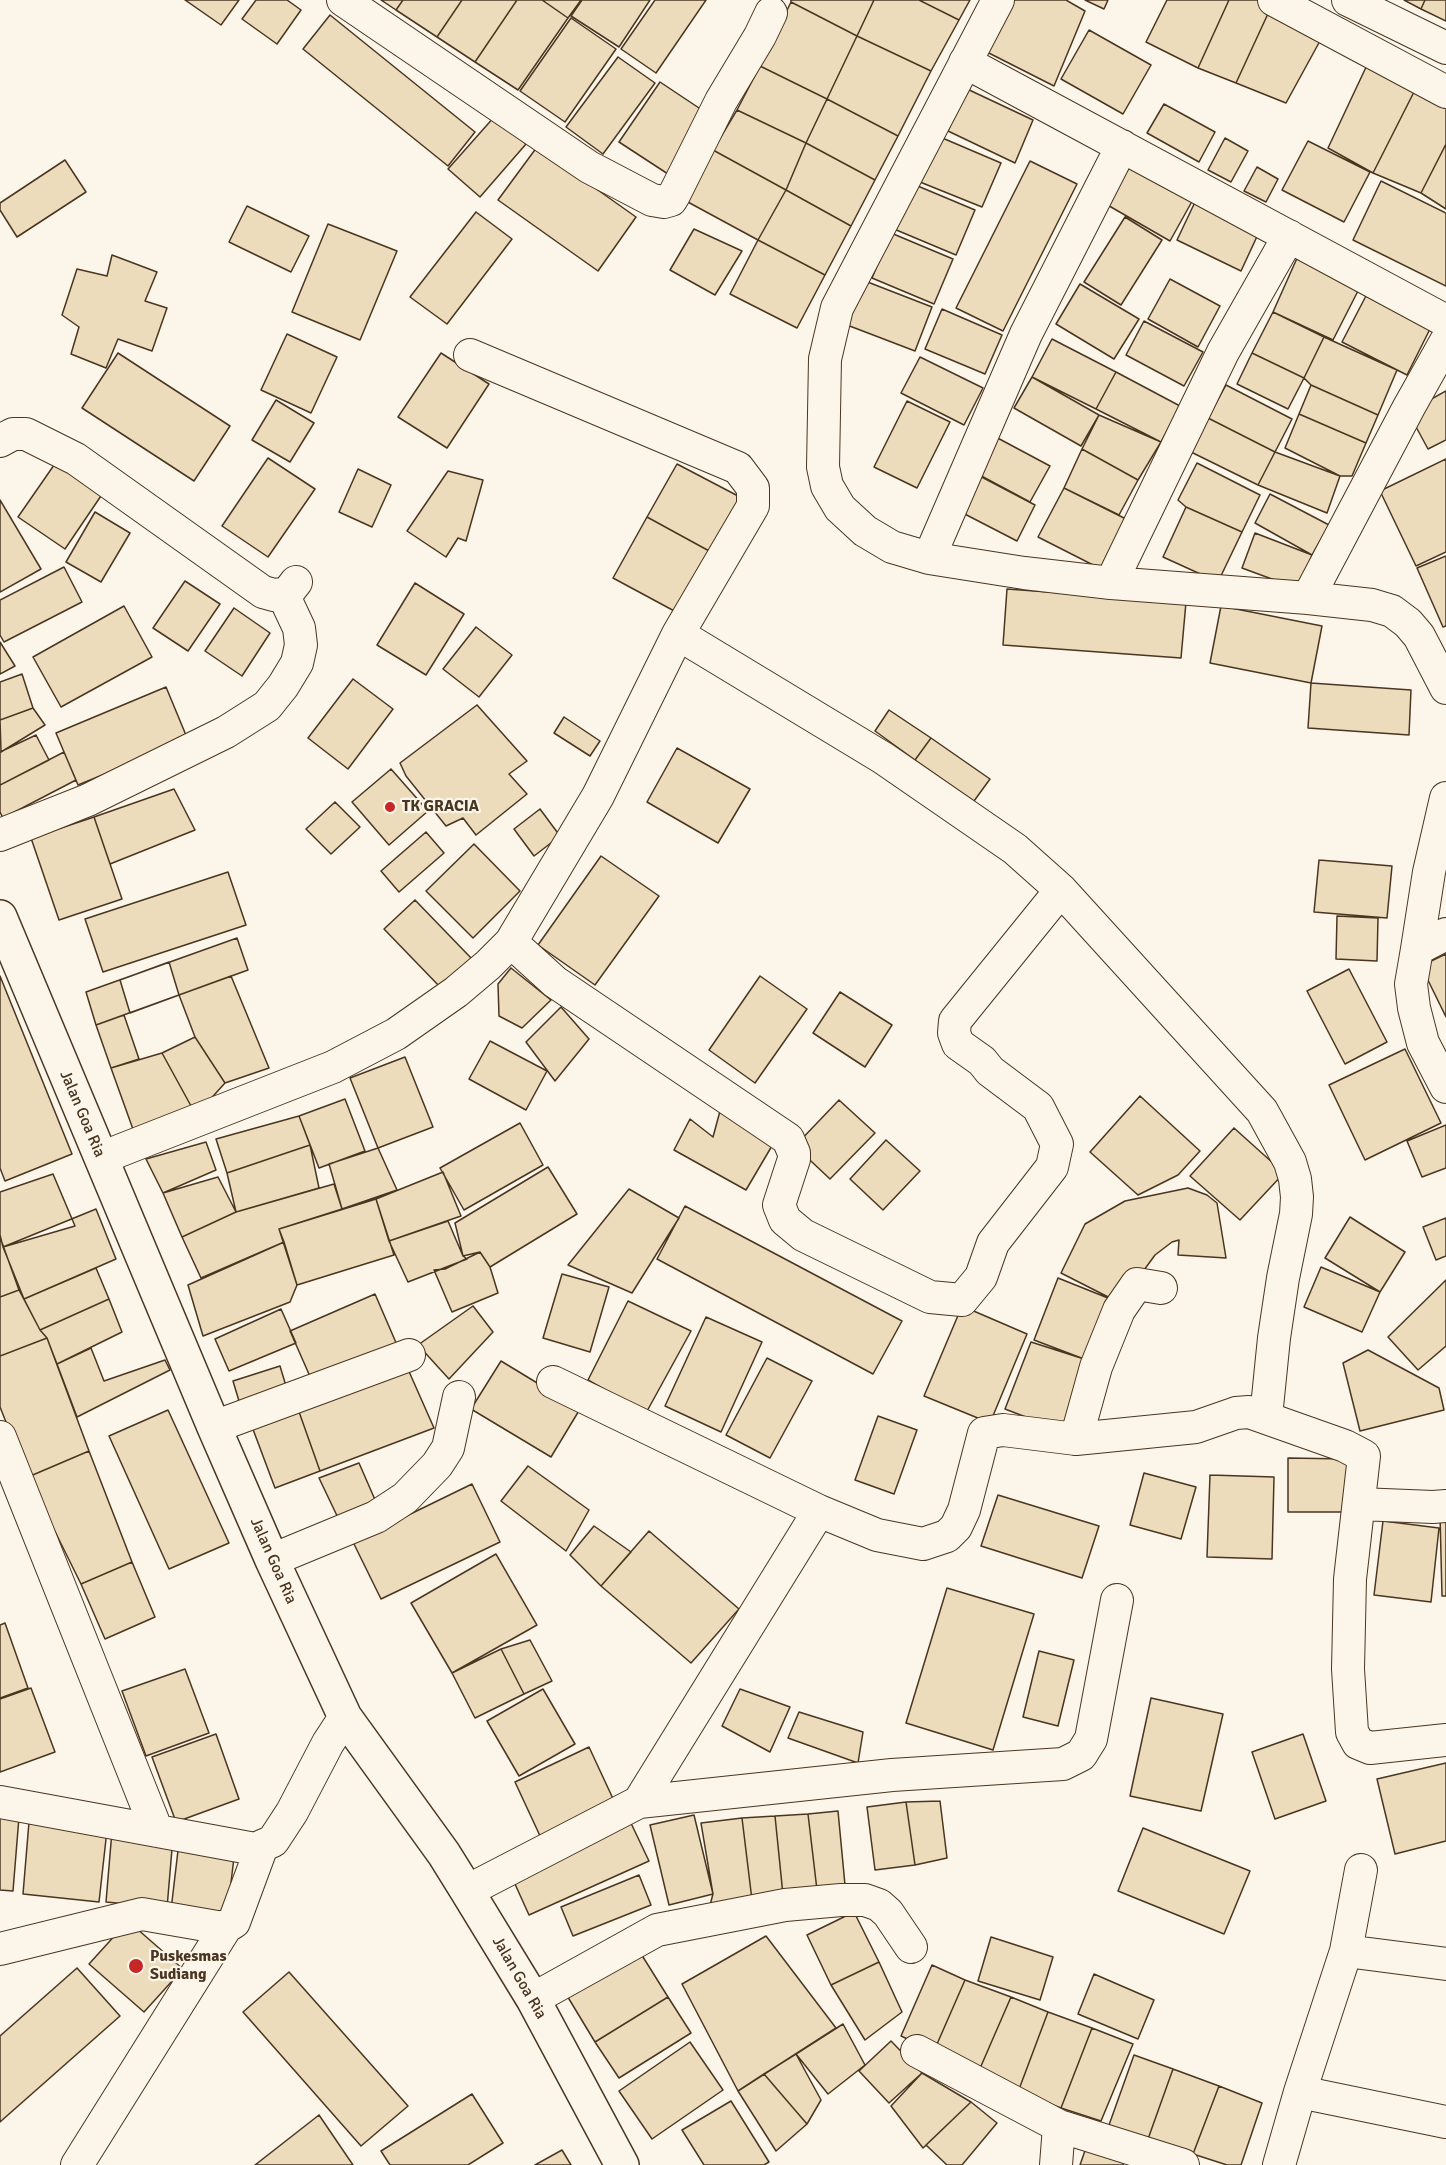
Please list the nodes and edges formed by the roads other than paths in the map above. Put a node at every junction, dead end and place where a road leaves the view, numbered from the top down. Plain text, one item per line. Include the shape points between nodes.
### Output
1 (343, 0) edge
2 (998, 0) edge
3 (1274, 0) edge
4 (1348, 0) edge
5 (766, 4) edge
6 (1446, 48) edge
7 (965, 62) junction
8 (1446, 92) edge
9 (1122, 146) junction
10 (1289, 236) junction
11 (1446, 321) edge
12 (1446, 341) edge
13 (470, 355) dead end
14 (0, 441) edge
15 (929, 558) junction
16 (1111, 583) junction
17 (1308, 598) junction
18 (678, 634) junction
19 (1446, 688) edge
20 (1446, 798) edge
21 (0, 835) edge
22 (1061, 890) junction
23 (0, 917) edge
24 (1446, 934) edge
25 (511, 942) junction
26 (1417, 949) junction
27 (1446, 1087) edge
28 (101, 1158) junction
29 (1161, 1288) dead end
30 (409, 1355) dead end
31 (553, 1382) dead end
32 (459, 1397) dead end
33 (1266, 1417) junction
34 (214, 1426) junction
35 (0, 1437) edge
36 (1076, 1439) junction
37 (1359, 1504) junction
38 (1446, 1506) edge
39 (819, 1511) junction
40 (272, 1560) junction
41 (1117, 1600) dead end
42 (345, 1717) junction
43 (1446, 1740) edge
44 (0, 1802) edge
45 (639, 1802) junction
46 (157, 1831) junction
47 (262, 1846) junction
48 (1361, 1870) dead end
49 (467, 1891) junction
50 (226, 1927) junction
51 (911, 1947) dead end
52 (0, 1949) edge
53 (1346, 1951) junction
54 (1446, 1964) edge
55 (533, 1999) junction
56 (918, 2050) dead end
57 (1300, 2092) junction
58 (1446, 2122) edge
59 (1059, 2126) junction
60 (77, 2165) edge
61 (622, 2165) edge
62 (1056, 2165) edge
63 (1183, 2165) edge
64 (1279, 2165) edge

1 - 5 street via 589,167 652,200 664,202 674,195 721,101 760,36
2 - 7 street
3 - 8 street
4 - 6 street
7 - 9 street
7 - 15 street via 837,308 825,359 823,466 827,486 840,508 865,531 892,547
9 - 10 street
9 - 15 street via 1026,334
10 - 11 street
10 - 16 street via 1223,352
12 - 17 street
13 - 18 street via 738,468 753,488 753,506
14 - 21 street via 13,434 26,434 76,459 263,592 274,595 290,588 301,645 297,663 267,706 226,732 88,800
15 - 16 street
16 - 17 street
17 - 19 street via 1392,611 1419,636
18 - 22 street via 883,758 1015,849
18 - 25 street via 598,796
20 - 26 street
22 - 25 street via 955,1021 958,1044 1038,1107 1057,1144 1053,1167 993,1242 981,1277 962,1300 930,1297 803,1235 782,1216 779,1205 794,1159 788,1139 555,982
22 - 33 street via 1262,1111 1290,1162 1295,1179 1296,1214 1281,1286
23 - 28 main road, Jalan Goa Ria
24 - 26 street
25 - 28 street via 456,992 396,1034 333,1067
26 - 27 street via 1411,984 1414,1008 1423,1043
28 - 34 main road, Jalan Goa Ria
29 - 36 street via 1137,1284 1119,1310 1096,1367
30 - 34 street
31 - 39 street
32 - 40 street via 448,1448 405,1498 376,1518
33 - 36 street via 1236,1413 1196,1427
33 - 37 street via 1364,1456
34 - 40 main road, Jalan Goa Ria
35 - 46 street
36 - 39 street via 1003,1430 984,1432 956,1527 947,1536 923,1544 877,1535
37 - 38 street
37 - 43 street via 1350,1579 1348,1669 1352,1732 1358,1743 1370,1748
39 - 45 street
40 - 42 main road, Jalan Goa Ria
41 - 45 street via 1091,1739 1081,1755 1063,1764 892,1774
42 - 47 street via 292,1812 273,1840
42 - 49 main road, Jalan Goa Ria
44 - 46 street
45 - 49 street
46 - 47 street via 255,1849
47 - 50 street via 234,1922
48 - 53 street
49 - 55 main road, Jalan Goa Ria
50 - 52 street via 142,1914
50 - 60 street
51 - 55 street via 888,1913 865,1900 785,1905 657,1930
53 - 54 street
53 - 57 street
55 - 61 main road, Jalan Goa Ria
56 - 59 street
57 - 58 street
57 - 64 street
59 - 62 street
59 - 63 street

